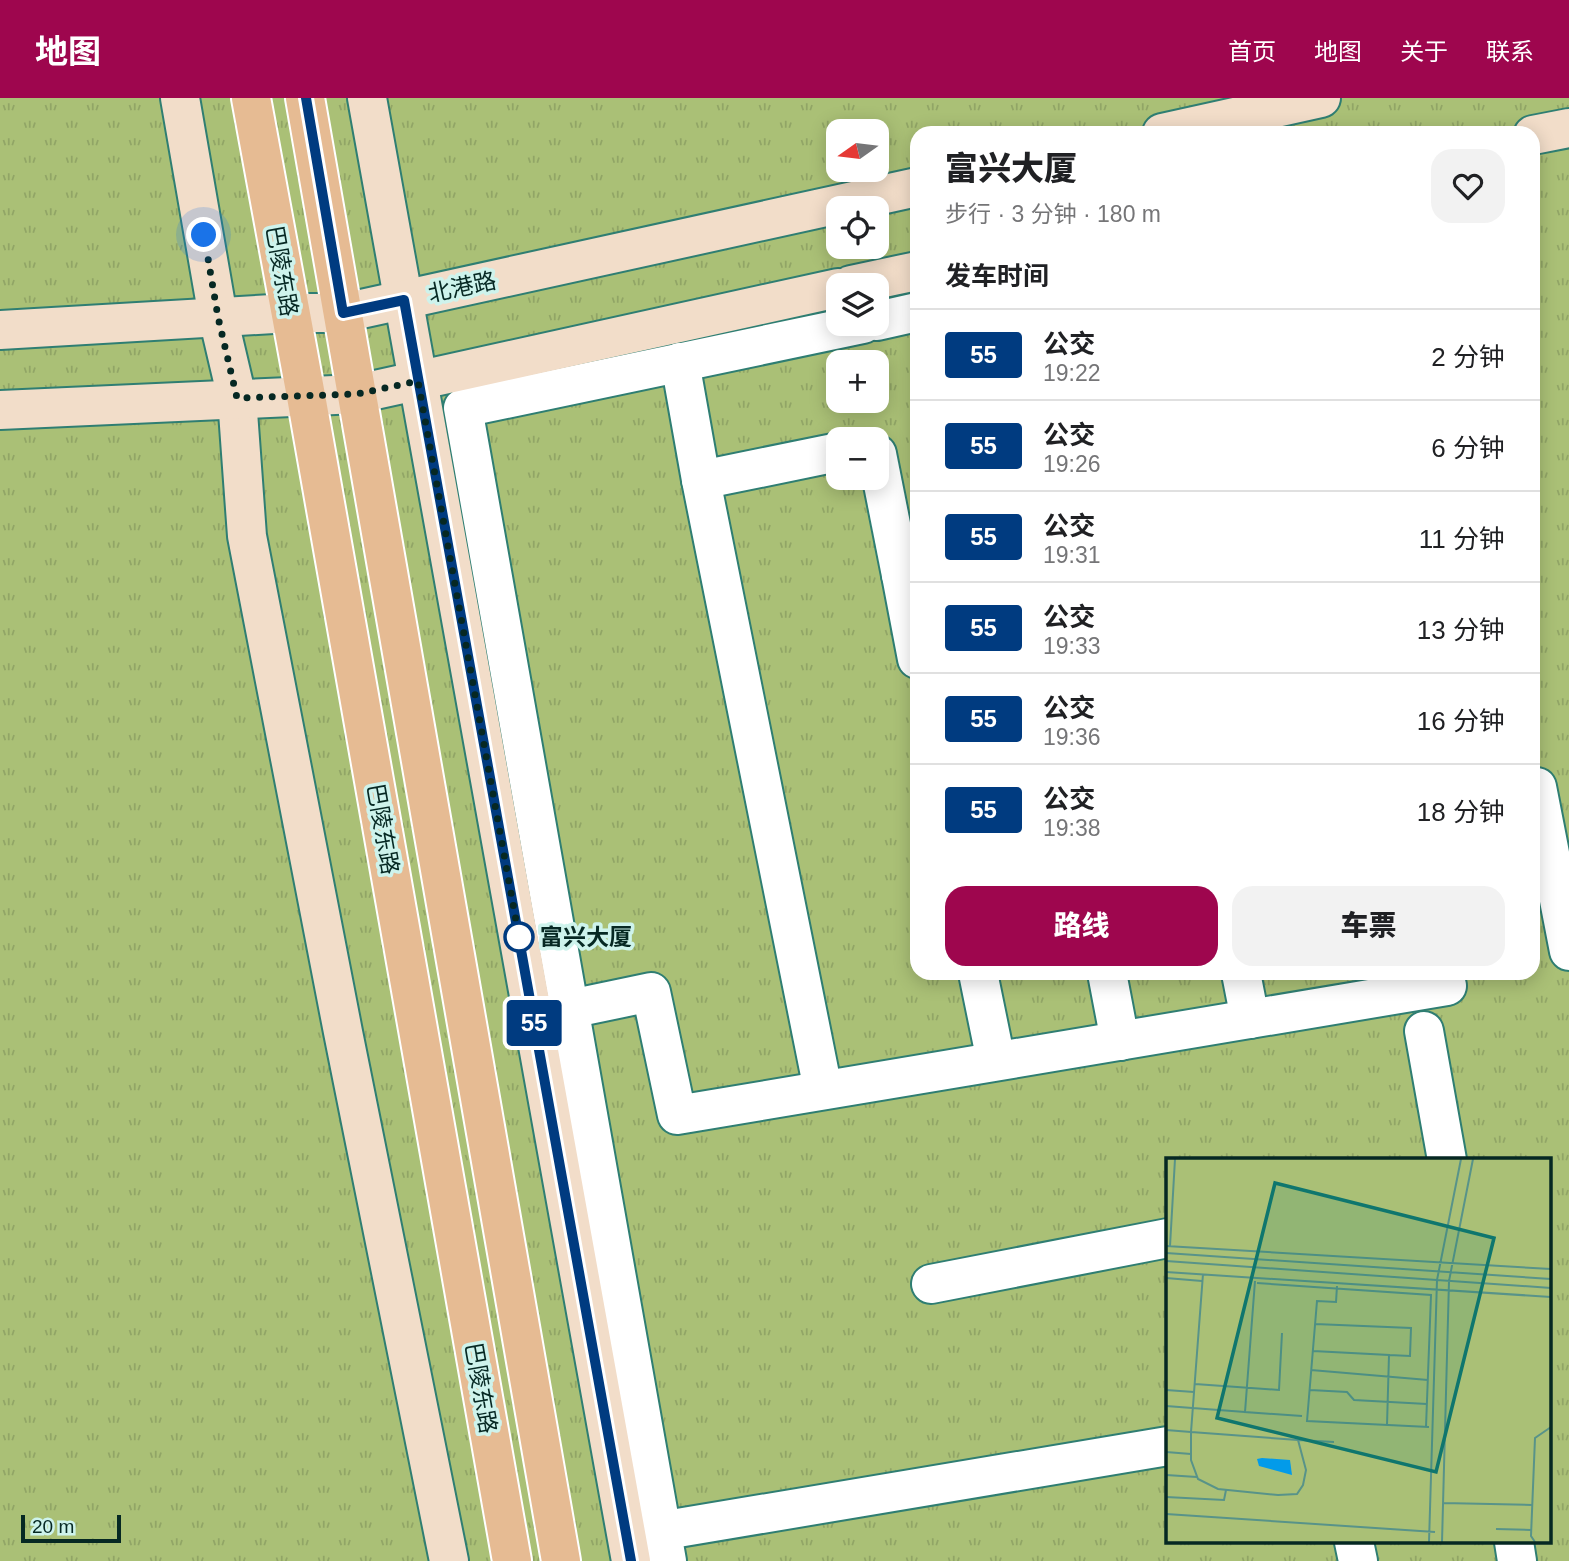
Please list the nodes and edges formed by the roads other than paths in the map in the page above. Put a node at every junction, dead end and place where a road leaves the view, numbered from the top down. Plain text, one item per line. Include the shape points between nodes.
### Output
1 (180, 98) edge
2 (251, 98) edge
3 (305, 98) edge
4 (367, 98) edge
5 (1321, 98) edge
6 (1194, 126) edge
7 (1569, 128) edge
8 (1540, 134) edge
9 (910, 189) edge
10 (910, 272) edge
11 (889, 277) edge
12 (826, 291) edge
13 (404, 300) junction
14 (290, 313) junction
15 (343, 313) junction
16 (910, 314) edge
17 (218, 317) junction
18 (889, 318) edge
19 (0, 330) edge
20 (826, 332) edge
21 (680, 362) junction
22 (418, 381) junction
23 (357, 394) junction
24 (306, 396) junction
25 (237, 398) junction
26 (0, 410) edge
27 (826, 454) edge
28 (701, 480) junction
29 (887, 490) edge
30 (909, 573) edge
31 (1540, 826) edge
32 (1546, 904) edge
33 (1569, 951) edge
34 (979, 980) edge
35 (1108, 980) edge
36 (1242, 980) edge
37 (1446, 980) edge
38 (533, 1017) junction
39 (1250, 1019) junction
40 (1424, 1031) dead end
41 (1121, 1041) junction
42 (996, 1061) junction
43 (823, 1090) junction
44 (1447, 1158) edge
45 (1166, 1238) edge
46 (931, 1284) dead end
47 (1166, 1446) edge
48 (629, 1549) edge
49 (449, 1561) edge
50 (512, 1561) edge
51 (561, 1561) edge
52 (667, 1561) edge

1 - 17 street
2 - 14 main road, 巴陵东路
3 - 15 main road
4 - 13 street
5 - 6 street
7 - 8 street
9 - 13 street, 北港路
10 - 11 street
12 - 22 street
13 - 15 street, 北港路
13 - 22 street
14 - 15 street, 北港路
14 - 17 street, 北港路
14 - 24 main road, 巴陵东路
15 - 23 main road
16 - 18 street
17 - 19 street, 北港路
17 - 25 street
20 - 21 street
21 - 28 street
21 - 52 street via 463,408
22 - 23 street
22 - 38 street
23 - 24 street
23 - 51 main road
24 - 25 street
24 - 50 main road, 巴陵东路
25 - 26 street
25 - 49 street via 247,536
27 - 28 street
28 - 43 street
29 - 30 street
31 - 32 street
32 - 33 street
34 - 42 street
35 - 41 street
36 - 39 street
37 - 39 street via 1447,986
38 - 43 street via 651,992 677,1115
38 - 48 street
39 - 41 street
40 - 44 street
41 - 42 street
42 - 43 street
45 - 46 street
47 - 48 street

